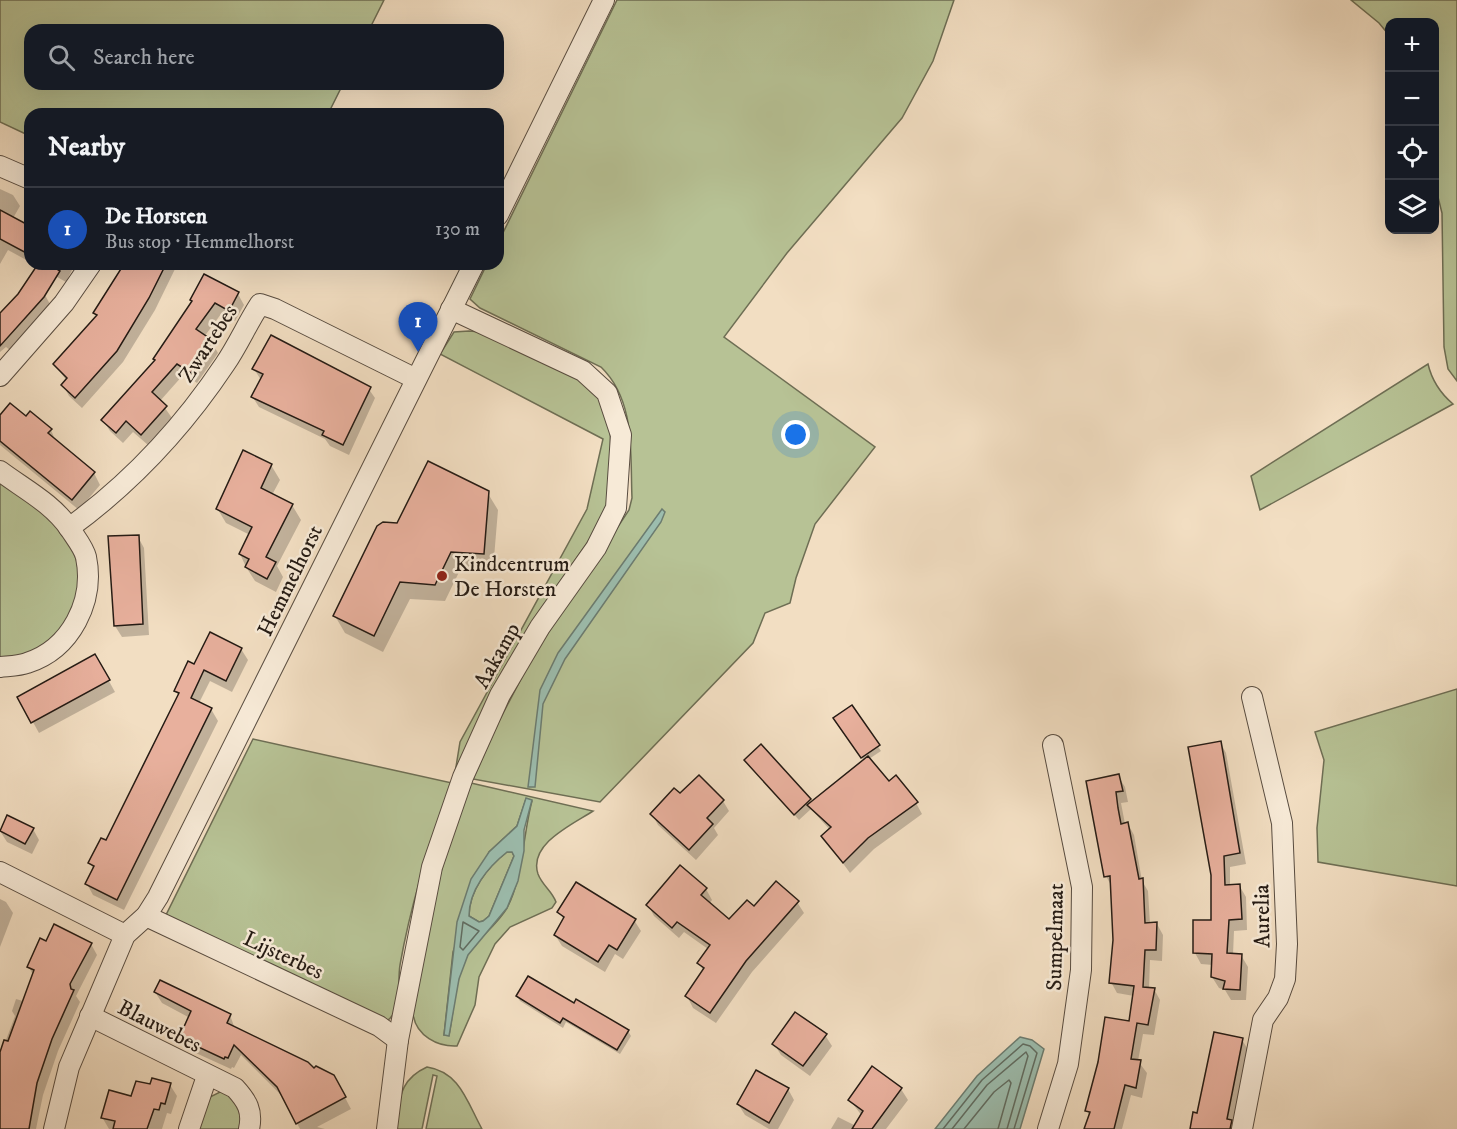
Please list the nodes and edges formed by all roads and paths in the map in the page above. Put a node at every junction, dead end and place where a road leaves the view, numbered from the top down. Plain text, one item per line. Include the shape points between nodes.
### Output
1 (604, 0) edge
2 (0, 166) edge
3 (24, 176) edge
4 (504, 203) edge
5 (87, 270) edge
6 (471, 270) edge
7 (451, 309) junction
8 (0, 376) edge
9 (416, 379) junction
10 (0, 471) edge
11 (69, 528) junction
12 (0, 667) edge
13 (1252, 697) dead end
14 (1053, 745) dead end
15 (0, 872) edge
16 (146, 916) junction
17 (125, 935) junction
18 (90, 1016) junction
19 (398, 1040) junction
20 (207, 1076) junction
21 (54, 1129) edge
22 (189, 1129) edge
23 (249, 1129) edge
24 (387, 1129) edge
25 (1048, 1129) edge
26 (1242, 1129) edge

1 - 4 street
2 - 3 street
5 - 8 street via 64,303
6 - 7 street, Hemmelhorst
7 - 9 street, Hemmelhorst
7 - 19 street, Aakamp via 584,371 607,393 621,435 617,497 616,508 596,548 540,627 500,695 463,777 432,867
9 - 11 street, Zwartebes via 260,304 227,362 175,430 136,472
9 - 16 street, Hemmelhorst
10 - 11 street via 54,508
11 - 12 street via 86,554 88,577 86,602 74,628 49,652 27,663
13 - 26 street, Aurelia via 1282,823 1287,944 1285,979 1263,1020
14 - 25 street, Sumpelmaat via 1082,887 1081,970 1068,1064
15 - 17 street
16 - 17 street, Hemmelhorst
16 - 19 street, Lijsterbes via 379,1026
17 - 18 street
18 - 20 street, Blauwebes
18 - 21 street via 69,1067
19 - 24 street, Aakamp
20 - 22 street, Blauwebes
20 - 23 street, Blauwebes via 235,1088 245,1098 252,1116

